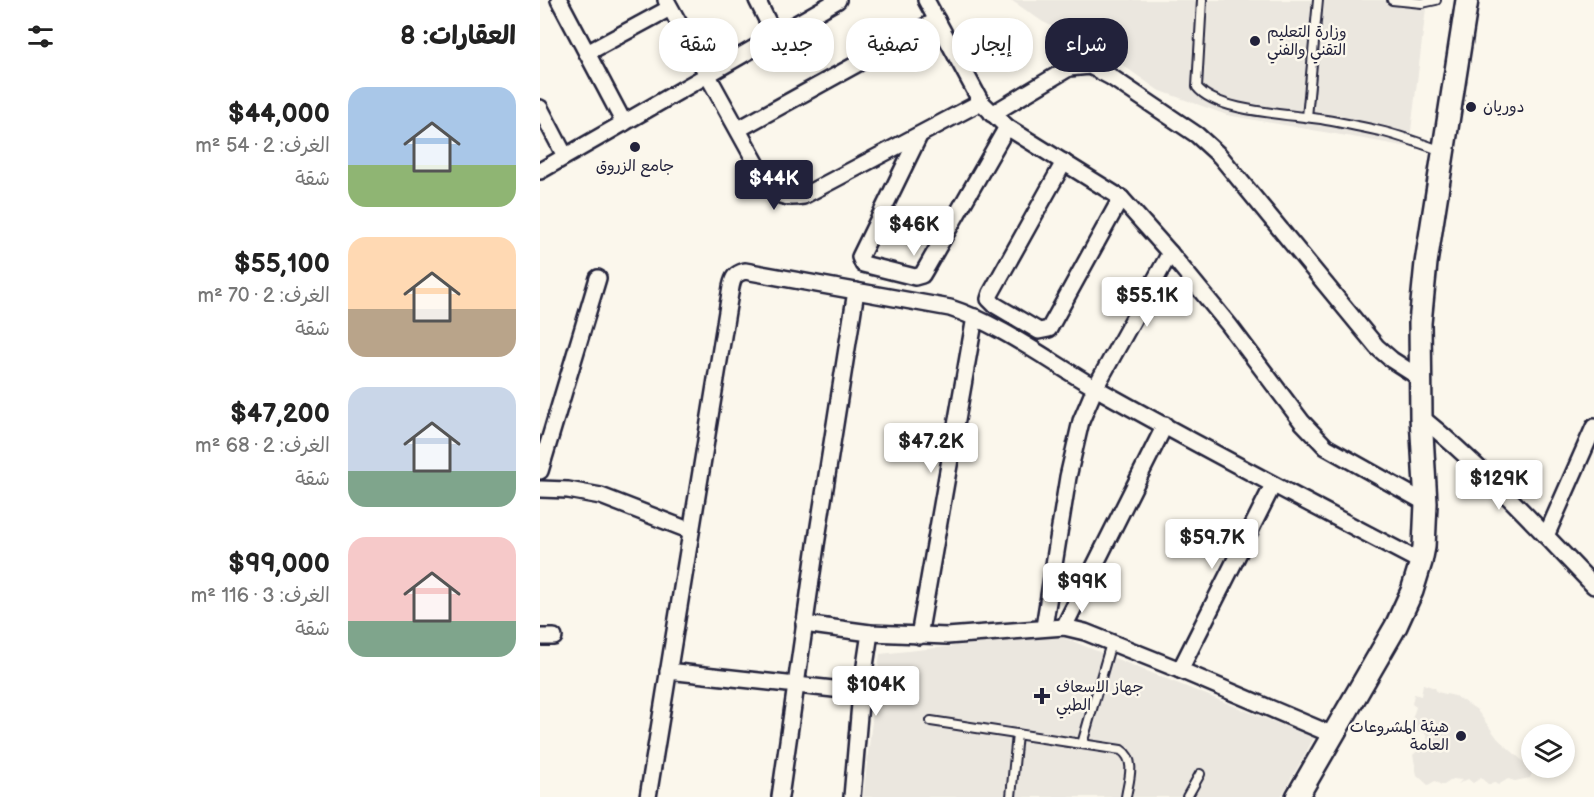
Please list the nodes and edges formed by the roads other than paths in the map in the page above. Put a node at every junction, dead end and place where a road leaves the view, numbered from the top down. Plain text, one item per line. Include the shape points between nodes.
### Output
1 (559, 0) edge
2 (757, 0) edge
3 (926, 0) edge
4 (1202, 0) edge
5 (1318, 0) edge
6 (1392, 0) edge
7 (1436, 0) edge
8 (1467, 0) edge
9 (836, 1) edge
10 (668, 4) edge
11 (766, 18) edge
12 (806, 18) edge
13 (936, 18) edge
14 (940, 26) edge
15 (750, 50) edge
16 (587, 53) junction
17 (846, 70) edge
18 (709, 74) junction
19 (981, 102) junction
20 (540, 108) edge
21 (992, 114) junction
22 (1307, 117) junction
23 (624, 123) junction
24 (1007, 127) junction
25 (739, 129) junction
26 (919, 136) junction
27 (1444, 151) junction
28 (565, 156) junction
29 (1064, 162) junction
30 (540, 171) edge
31 (1120, 198) junction
32 (1170, 253) junction
33 (598, 278) dead end
34 (856, 291) junction
35 (975, 317) junction
36 (1420, 378) junction
37 (1095, 388) junction
38 (1421, 417) junction
39 (1165, 425) junction
40 (1594, 427) edge
41 (540, 471) edge
42 (1273, 485) junction
43 (540, 489) edge
44 (1426, 503) junction
45 (691, 531) junction
46 (1546, 536) junction
47 (1421, 562) junction
48 (1594, 586) edge
49 (804, 624) junction
50 (1044, 627) junction
51 (1064, 627) junction
52 (870, 633) junction
53 (919, 636) junction
54 (1112, 643) junction
55 (1180, 670) junction
56 (668, 671) junction
57 (795, 685) junction
58 (861, 692) junction
59 (931, 721) dead end
60 (1017, 734) junction
61 (1333, 735) junction
62 (1082, 744) junction
63 (1200, 774) dead end
64 (648, 797) edge
65 (780, 797) edge
66 (852, 797) edge
67 (1011, 797) edge
68 (1126, 797) edge
69 (1187, 797) edge
70 (1297, 797) edge

1 - 16 street
2 - 11 street
3 - 13 street
4 - 22 lane via 1197,87 1202,93 1245,109
5 - 22 lane
6 - 7 lane
8 - 27 street
9 - 12 street
10 - 16 street
10 - 18 street
14 - 19 street
15 - 18 street
16 - 23 street
17 - 25 street
18 - 23 street
18 - 25 street
19 - 21 street
19 - 26 street
20 - 28 street
21 - 24 street
21 - 36 street via 1070,68 1090,66 1111,77 1208,144 1377,347
22 - 27 lane via 1384,132
23 - 28 street
24 - 26 street via 926,270 915,278 867,266 860,257
24 - 29 street
25 - 26 street via 770,188 792,198
27 - 36 street via 1426,263
28 - 30 street
29 - 31 street
29 - 31 street via 991,293 989,299 995,305 1039,331 1049,329
31 - 32 street
32 - 37 street
32 - 44 street via 1319,441
33 - 41 street
34 - 35 street via 950,308
34 - 45 street via 745,271 732,279
34 - 49 street
35 - 37 street
35 - 53 street
36 - 38 street
37 - 39 street
37 - 50 street via 1073,452
38 - 44 street
38 - 46 street
39 - 42 street
39 - 51 street
40 - 46 street
42 - 47 street
42 - 55 street
43 - 45 street via 601,496
44 - 47 street
45 - 56 street
46 - 48 street
47 - 61 street via 1396,626
49 - 52 street
49 - 57 street
50 - 51 street
50 - 53 street via 975,635
51 - 54 street
52 - 53 street
52 - 58 street
54 - 55 street
54 - 62 lane
55 - 61 street
56 - 57 street
56 - 64 street
57 - 58 street
57 - 65 street
58 - 66 street
59 - 60 lane
60 - 62 lane
60 - 67 lane
61 - 70 street
62 - 68 lane via 1126,753 1131,766
63 - 69 lane

